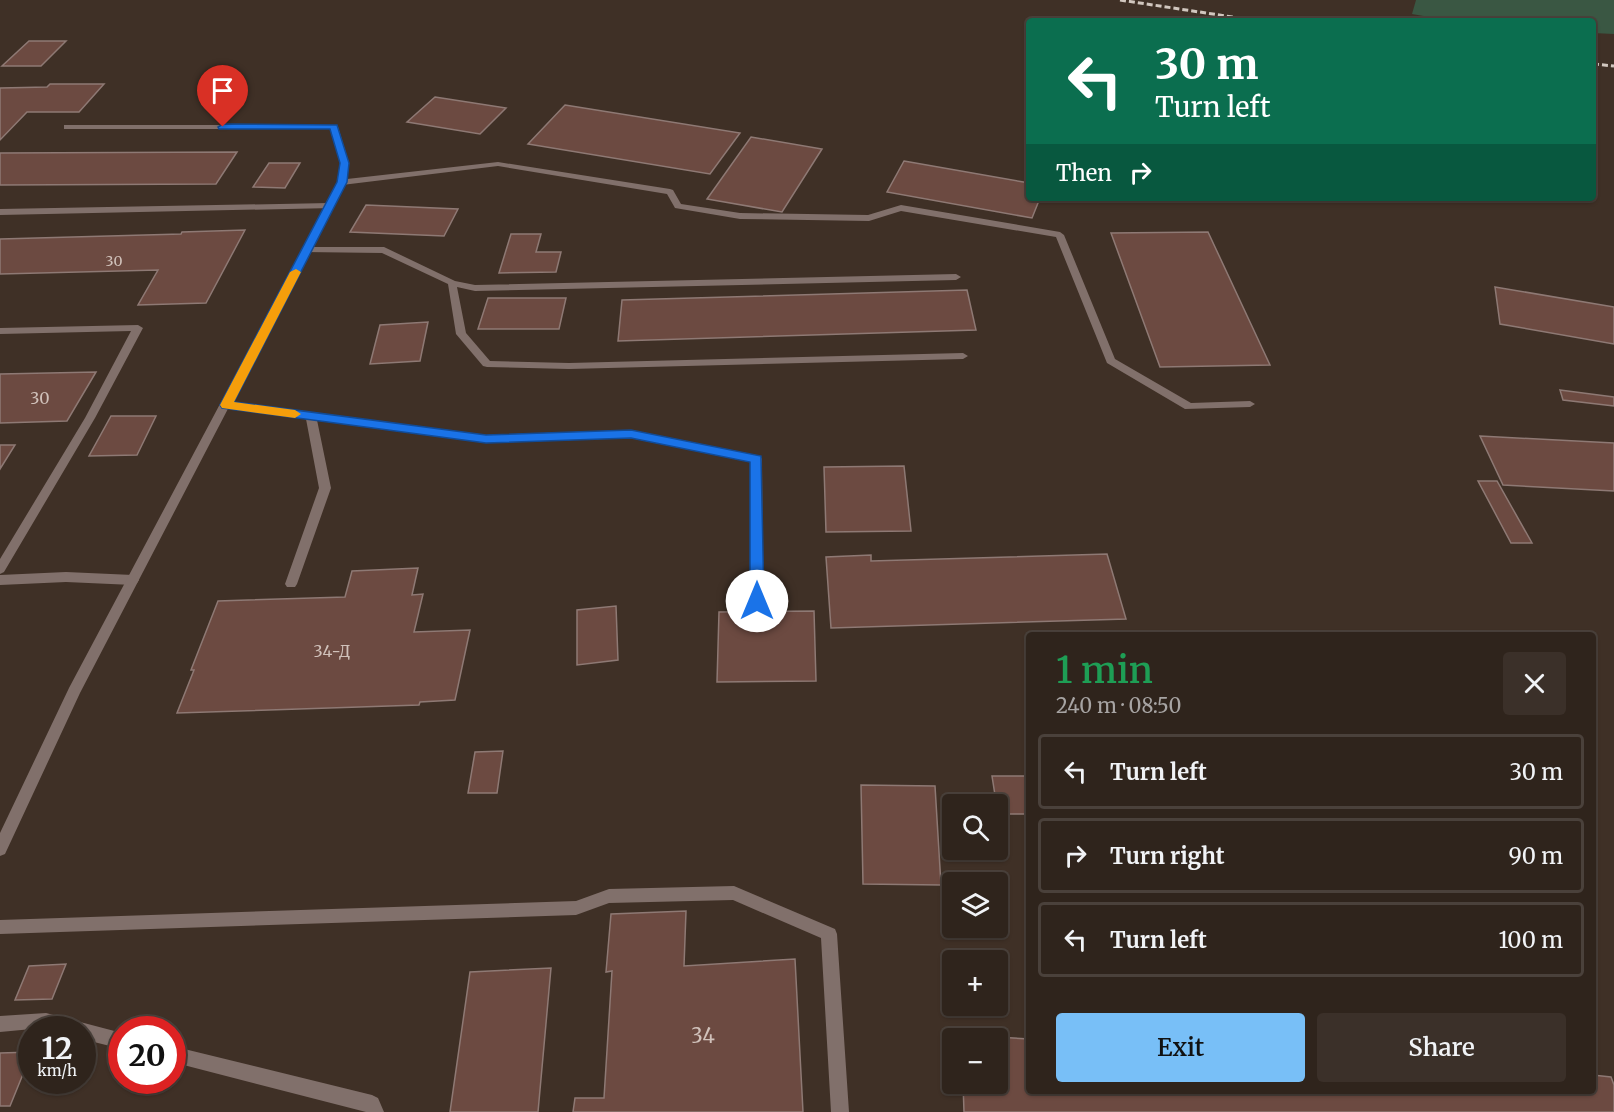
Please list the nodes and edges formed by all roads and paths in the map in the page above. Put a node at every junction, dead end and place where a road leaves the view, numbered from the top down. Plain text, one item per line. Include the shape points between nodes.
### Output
1 (67, 127) dead end
2 (342, 182) junction
3 (330, 206) junction
4 (0, 212) edge
5 (307, 250) junction
6 (956, 277) dead end
7 (452, 283) junction
8 (0, 331) edge
9 (963, 356) dead end
10 (1250, 404) dead end
11 (226, 405) junction
12 (311, 416) junction
13 (0, 569) edge
14 (0, 580) edge
15 (133, 580) junction
16 (291, 584) dead end
17 (757, 601) dead end
18 (0, 849) edge
19 (0, 927) edge
20 (18, 1023) edge
21 (0, 1024) edge
22 (186, 1058) edge
23 (375, 1112) edge
24 (840, 1112) edge

1 - 2 street via 334,127 345,163
2 - 3 street
2 - 10 street via 498,164 669,192 678,206 740,216 869,218 901,208 1060,235 1111,361 1189,407
3 - 4 street
3 - 5 street
5 - 7 street via 384,250
5 - 11 street
6 - 7 street via 475,288
7 - 9 street via 461,334 487,364 569,366
8 - 13 street via 138,328 90,418
11 - 12 street
11 - 15 street
12 - 16 street via 325,489
12 - 17 street via 486,439 631,434 756,459
14 - 15 street
15 - 18 street via 74,692
19 - 24 street via 576,908 609,896 734,893 829,934
20 - 21 street
22 - 23 street via 372,1104

